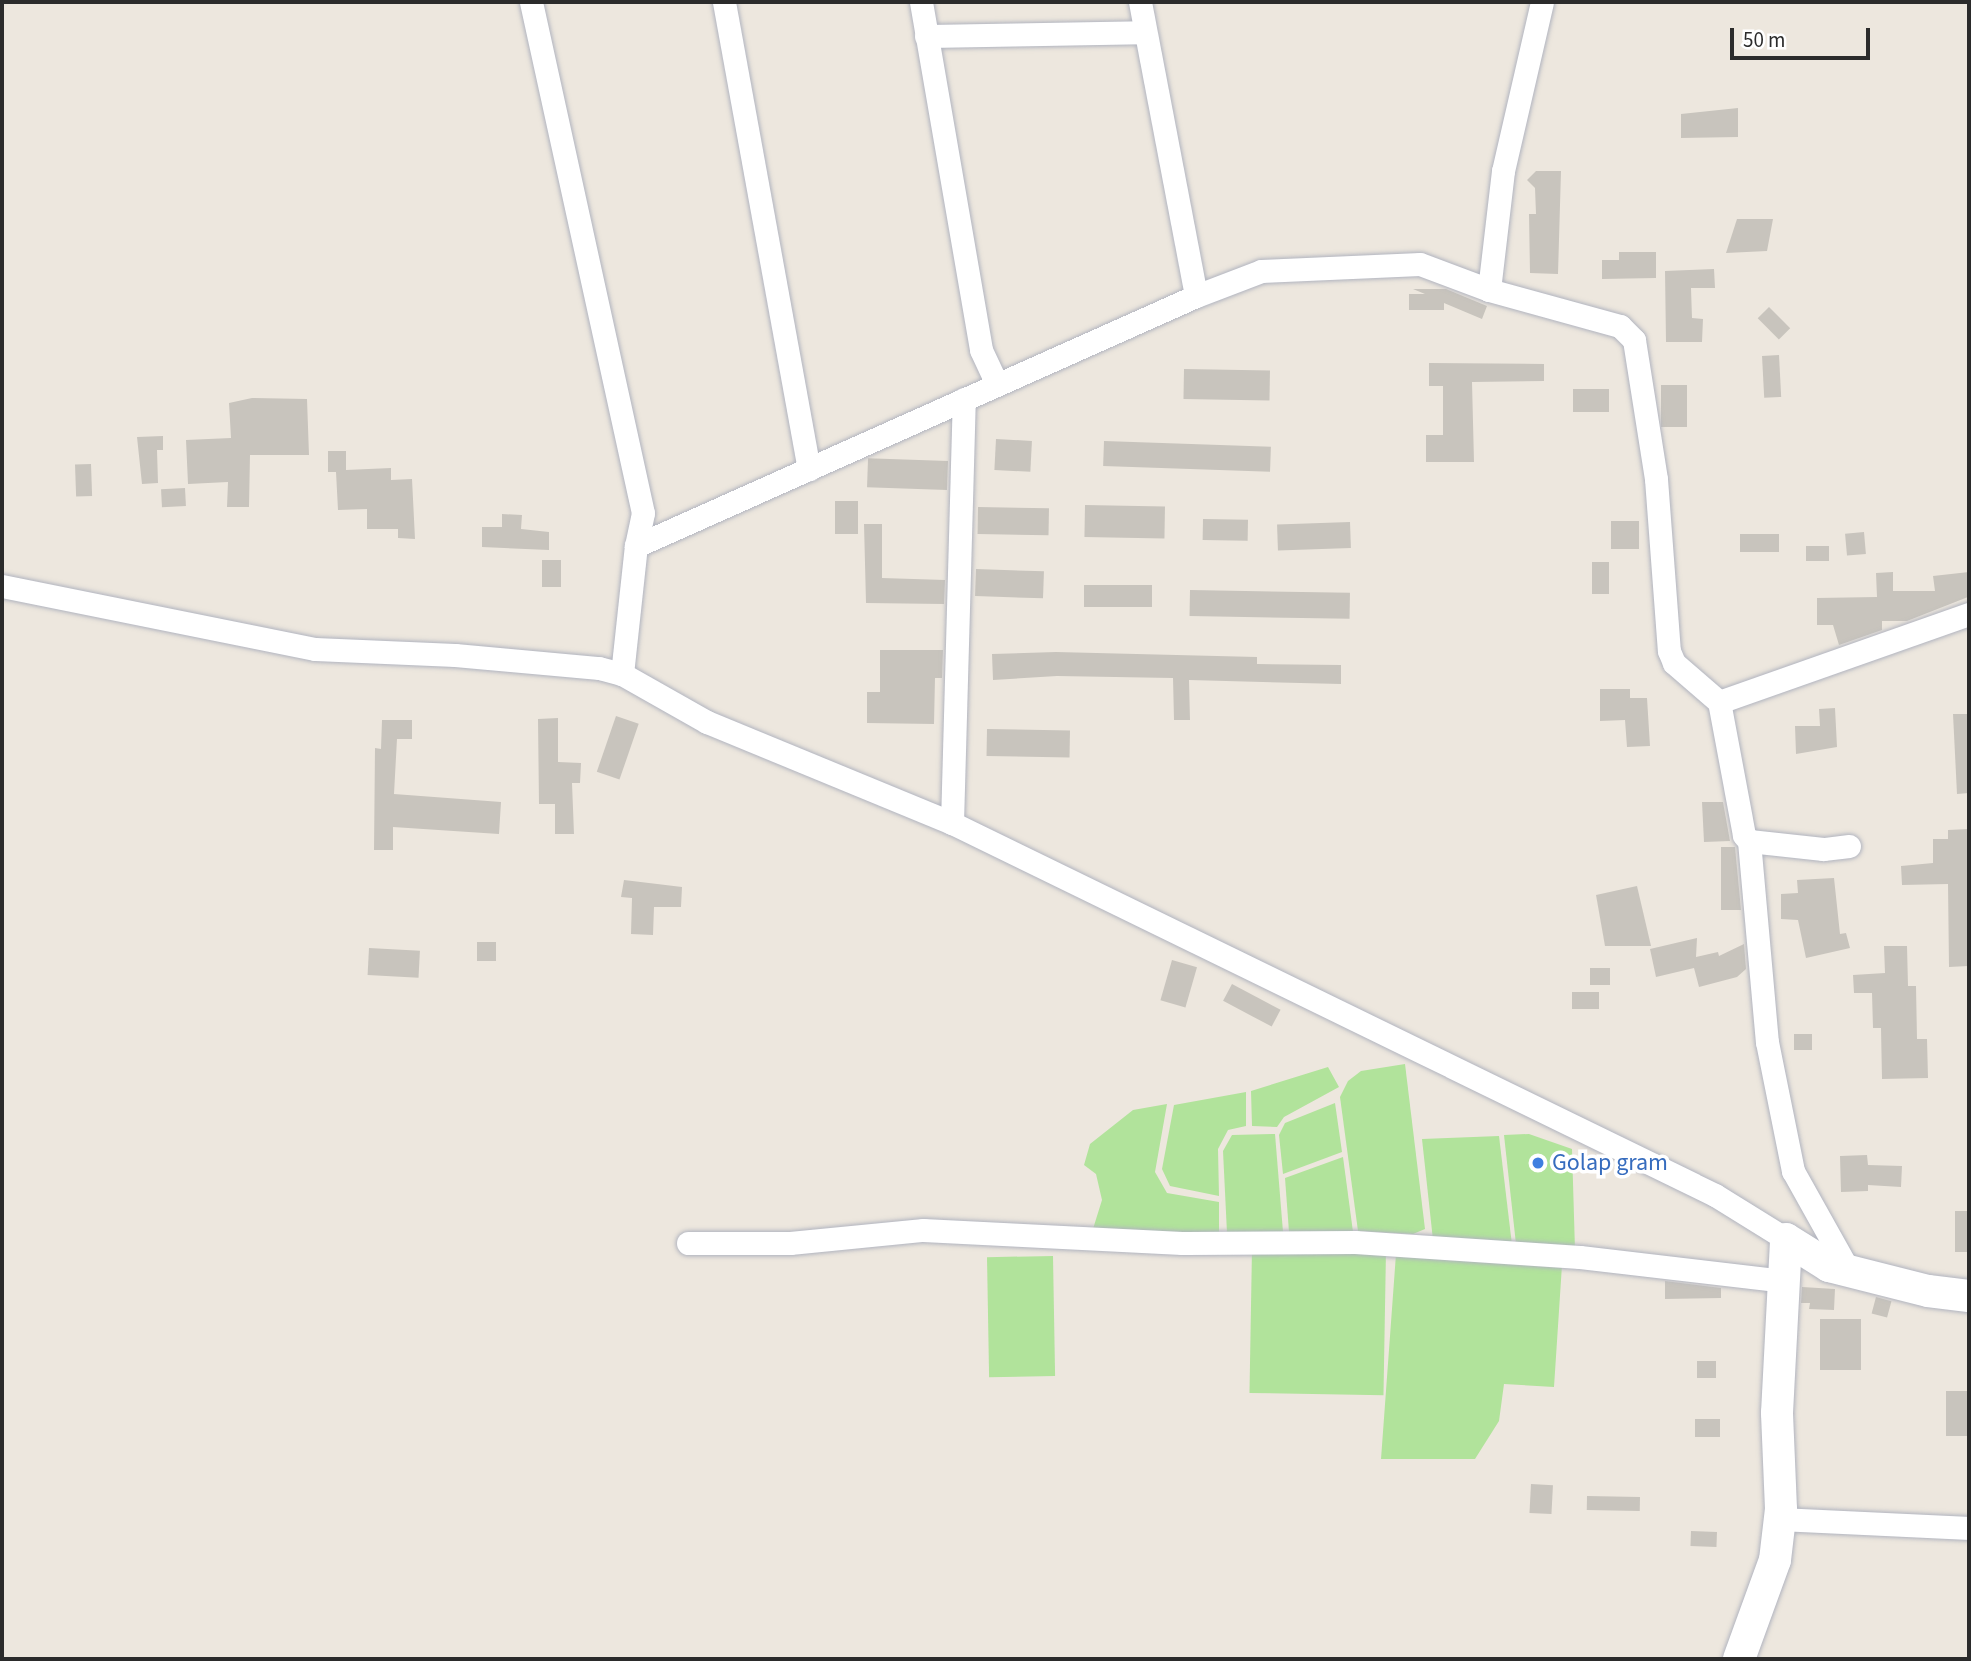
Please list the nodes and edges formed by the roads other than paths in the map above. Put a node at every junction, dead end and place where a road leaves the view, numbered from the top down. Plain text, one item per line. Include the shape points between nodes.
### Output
1 (531, 2) edge
2 (724, 2) edge
3 (921, 2) edge
4 (1140, 2) edge
5 (1542, 2) edge
6 (1146, 32) junction
7 (926, 36) junction
8 (1489, 290) junction
9 (1196, 296) junction
10 (997, 385) junction
11 (964, 399) junction
12 (809, 469) junction
13 (636, 546) junction
14 (2, 586) edge
15 (1969, 614) edge
16 (622, 674) junction
17 (1719, 702) junction
18 (952, 823) junction
19 (1749, 841) junction
20 (1849, 846) dead end
21 (1786, 1239) junction
22 (688, 1243) dead end
23 (1849, 1271) junction
24 (1784, 1281) junction
25 (1969, 1296) edge
26 (1780, 1519) junction
27 (1969, 1528) edge
28 (1739, 1659) edge

1 - 13 street via 643,513
2 - 12 street
3 - 7 street
4 - 6 street
5 - 8 street via 1503,171
6 - 7 street
6 - 9 street
7 - 10 street via 981,349
8 - 9 street via 1420,264 1261,271
8 - 17 street via 1620,326 1634,340 1656,479 1669,651 1674,663
9 - 10 street
10 - 11 street
11 - 12 street
11 - 18 street
12 - 13 street
13 - 16 street
14 - 16 street via 315,649 599,668
15 - 17 street
16 - 18 street via 707,722
17 - 19 street via 1744,835
18 - 21 street via 1715,1195
19 - 20 street via 1823,849
19 - 23 street via 1767,1042 1793,1171
21 - 23 street via 1829,1265
21 - 24 street
22 - 24 street via 790,1243 923,1230 1182,1243 1355,1242 1580,1257
23 - 25 street
24 - 26 street via 1777,1413
26 - 27 street
26 - 28 street via 1776,1560

